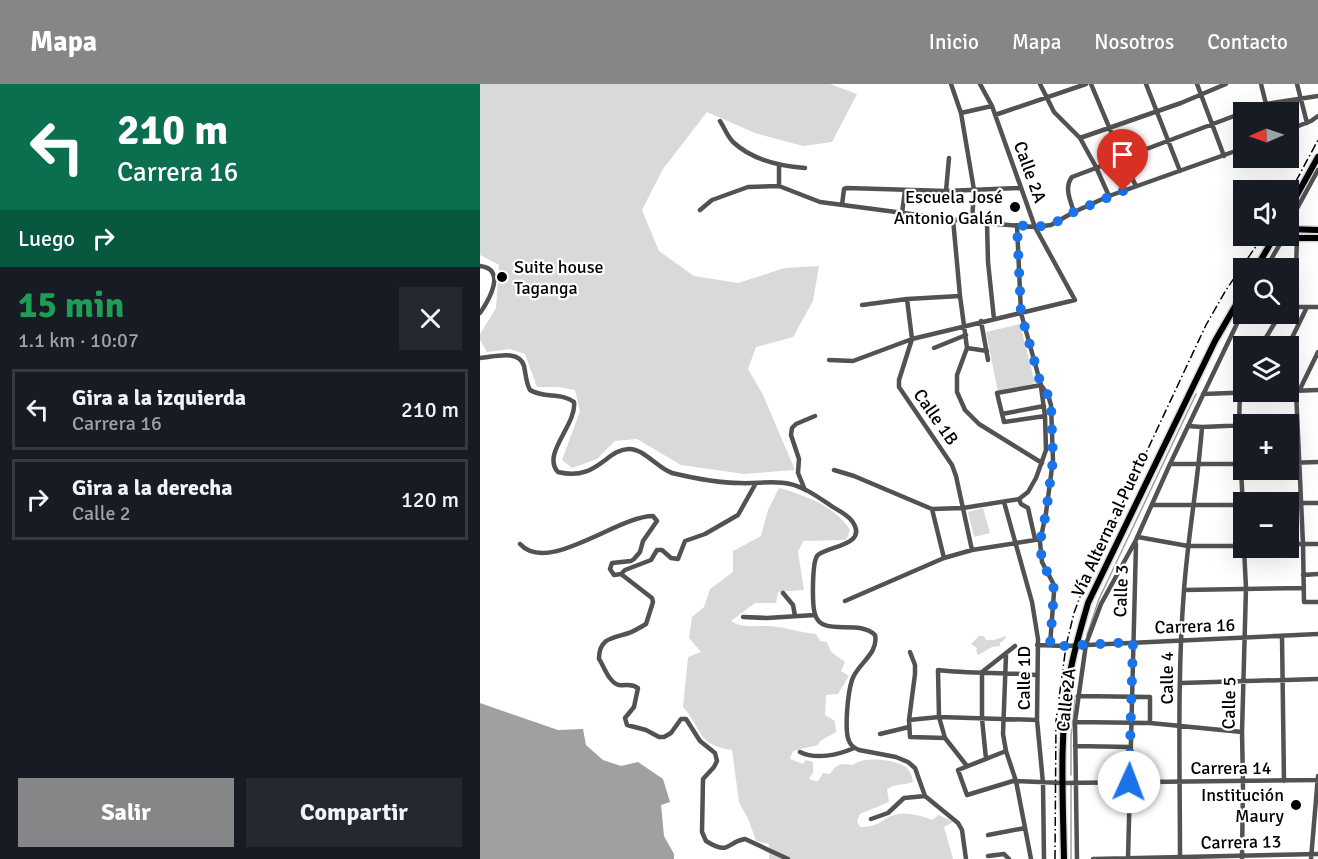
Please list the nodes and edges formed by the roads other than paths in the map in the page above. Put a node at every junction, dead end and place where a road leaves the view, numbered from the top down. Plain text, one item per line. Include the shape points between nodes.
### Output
1 (951, 84) edge
2 (980, 84) edge
3 (1040, 84) edge
4 (1086, 84) edge
5 (1091, 84) edge
6 (1146, 84) edge
7 (1197, 84) edge
8 (1226, 84) edge
9 (1261, 84) edge
10 (1297, 84) edge
11 (1200, 93) junction
12 (1318, 96) edge
13 (1047, 98) junction
14 (1300, 99) junction
15 (1265, 102) edge
16 (1283, 102) edge
17 (992, 106) junction
18 (1156, 111) junction
19 (961, 113) junction
20 (995, 115) junction
21 (1318, 115) edge
22 (1233, 116) edge
23 (720, 121) dead end
24 (1211, 123) junction
25 (1307, 123) junction
26 (1299, 126) edge
27 (1110, 129) junction
28 (1080, 138) junction
29 (1167, 141) junction
30 (1233, 152) edge
31 (1224, 156) junction
32 (1318, 157) edge
33 (949, 158) dead end
34 (1122, 158) junction
35 (779, 165) junction
36 (1096, 167) junction
37 (805, 168) dead end
38 (1318, 170) edge
39 (1180, 171) junction
40 (779, 186) junction
41 (1136, 186) junction
42 (1021, 188) junction
43 (905, 190) junction
44 (974, 190) junction
45 (946, 191) junction
46 (1299, 191) edge
47 (1109, 196) junction
48 (842, 205) junction
49 (1299, 206) edge
50 (700, 210) dead end
51 (1074, 212) junction
52 (902, 213) junction
53 (953, 219) junction
54 (972, 222) junction
55 (987, 223) junction
56 (1017, 225) junction
57 (1035, 227) junction
58 (1299, 228) edge
59 (1318, 230) edge
60 (1299, 237) edge
61 (1318, 238) edge
62 (480, 266) edge
63 (960, 296) junction
64 (907, 299) junction
65 (862, 305) dead end
66 (1299, 307) edge
67 (1307, 307) junction
68 (1318, 307) edge
69 (1233, 310) edge
70 (480, 313) edge
71 (1021, 313) junction
72 (994, 319) junction
73 (981, 321) junction
74 (1237, 324) edge
75 (964, 327) junction
76 (966, 335) junction
77 (1293, 336) edge
78 (912, 339) junction
79 (934, 348) dead end
80 (967, 348) junction
81 (987, 351) junction
82 (1318, 352) edge
83 (480, 358) edge
84 (829, 360) dead end
85 (988, 360) dead end
86 (1041, 385) junction
87 (1299, 389) edge
88 (1318, 390) edge
89 (1299, 391) edge
90 (1233, 392) edge
91 (1203, 394) junction
92 (1044, 406) junction
93 (1002, 414) junction
94 (815, 416) dead end
95 (1045, 416) junction
96 (1233, 425) edge
97 (1188, 426) junction
98 (1202, 427) junction
99 (1318, 462) edge
100 (1042, 463) junction
101 (1299, 463) joint
102 (1170, 464) junction
103 (1233, 464) edge
104 (1200, 465) junction
105 (834, 470) dead end
106 (756, 483) junction
107 (805, 490) junction
108 (1019, 499) junction
109 (1004, 502) junction
110 (1301, 503) junction
111 (1318, 503) edge
112 (1194, 504) junction
113 (1152, 505) junction
114 (1233, 505) edge
115 (963, 508) junction
116 (932, 509) junction
117 (1137, 538) junction
118 (1038, 539) junction
119 (519, 544) dead end
120 (1014, 544) junction
121 (1299, 544) edge
122 (1303, 544) junction
123 (1318, 544) edge
124 (1188, 546) junction
125 (1233, 547) edge
126 (972, 550) junction
127 (944, 558) junction
128 (1244, 558) edge
129 (621, 574) junction
130 (1318, 574) edge
131 (1303, 575) junction
132 (1245, 588) junction
133 (1304, 588) junction
134 (1184, 590) junction
135 (783, 593) dead end
136 (845, 601) dead end
137 (1318, 602) edge
138 (815, 615) junction
139 (795, 616) junction
140 (743, 617) dead end
141 (1318, 634) edge
142 (1282, 636) junction
143 (1244, 637) junction
144 (1181, 640) junction
145 (1133, 642) junction
146 (1082, 644) junction
147 (1037, 645) junction
148 (1050, 645) junction
149 (1016, 646) dead end
150 (910, 652) dead end
151 (1006, 654) junction
152 (982, 672) junction
153 (1004, 672) junction
154 (1036, 675) junction
155 (1318, 679) edge
156 (1282, 680) junction
157 (1243, 681) junction
158 (1181, 683) junction
159 (1078, 696) junction
160 (1131, 697) junction
161 (939, 717) junction
162 (982, 719) junction
163 (909, 720) junction
164 (1003, 720) junction
165 (1037, 720) junction
166 (1075, 722) junction
167 (1131, 722) junction
168 (1150, 723) junction
169 (909, 727) junction
170 (1181, 727) junction
171 (1242, 732) junction
172 (880, 734) dead end
173 (945, 738) junction
174 (1075, 746) junction
175 (854, 747) junction
176 (1130, 747) junction
177 (1006, 751) junction
178 (800, 752) dead end
179 (986, 759) junction
180 (967, 766) junction
181 (1318, 779) edge
182 (1016, 781) junction
183 (1284, 781) junction
184 (1129, 782) junction
185 (1180, 782) junction
186 (1244, 782) junction
187 (1042, 783) junction
188 (1070, 783) junction
189 (925, 796) junction
190 (871, 819) dead end
191 (1025, 828) junction
192 (988, 835) dead end
193 (1318, 854) edge
194 (988, 856) dead end
195 (1242, 857) edge
196 (1311, 857) edge
197 (1180, 858) edge
198 (788, 859) edge
199 (966, 859) edge
200 (1008, 859) edge
201 (1031, 859) edge
202 (1044, 859) edge
203 (1064, 859) edge
204 (1077, 859) edge
205 (1093, 859) edge
206 (1128, 859) edge

1 - 19 street
2 - 17 street, Calle 2A
3 - 13 street
4 - 13 street
5 - 27 street
6 - 18 street
7 - 11 street
8 - 11 street
9 - 15 street
10 - 14 street
11 - 18 street
11 - 24 street
12 - 14 street
13 - 20 street
13 - 28 street via 1061,121
14 - 16 street
14 - 25 street
17 - 19 street
17 - 20 street, Calle 2A
18 - 27 street
18 - 29 street
19 - 44 street
20 - 42 street, Calle 2A
21 - 25 street
22 - 24 street
23 - 35 street via 732,141
24 - 29 street
24 - 31 street
25 - 26 street
27 - 28 street
27 - 34 street
28 - 36 street
29 - 34 street
29 - 39 street
30 - 31 street
31 - 39 street
32 - 46 main road
33 - 45 street
34 - 36 street
34 - 41 street
35 - 37 street
35 - 40 street
36 - 47 street
36 - 51 street via 1072,177 1067,184
38 - 49 street
39 - 41 street
40 - 48 street via 820,202
40 - 50 street via 748,187 712,200
41 - 47 street
42 - 44 street
42 - 57 street, Calle 2A
43 - 45 street
43 - 48 street via 847,188
43 - 52 street
44 - 45 street
44 - 54 street
47 - 51 street
48 - 52 street
51 - 57 street via 1051,225
52 - 53 street
53 - 54 street
53 - 63 street
54 - 55 street
55 - 56 street
55 - 72 street
56 - 57 street
56 - 71 street
57 - 71 street, Calle 2A via 1075,300
58 - 59 main road
60 - 61 main road
62 - 70 street via 491,271 495,284
63 - 64 street
63 - 75 street
64 - 65 street
64 - 78 street, Calle 1B
66 - 67 street
67 - 68 street
67 - 77 street
69 - 146 main road, Vía Alterna al Puerto via 1088,603
71 - 72 street
71 - 86 street
72 - 73 street
73 - 75 street
73 - 81 street
74 - 91 street
75 - 76 street
75 - 78 street
76 - 79 street
76 - 80 street
78 - 84 street via 853,361
78 - 115 street, Calle 1B via 899,387 952,465
80 - 81 street
80 - 100 street via 956,382 965,410 979,424
81 - 85 street
82 - 87 street
83 - 106 street via 515,356 521,359 530,390 574,402 572,419 554,455 553,466 558,472 589,472 628,449 672,472 721,482
86 - 92 street
86 - 93 street via 997,393
86 - 118 street via 1051,405 1053,460
88 - 89 street
90 - 91 street
91 - 97 street, Calle 2A
92 - 93 street
92 - 95 street
93 - 95 street via 1004,422
94 - 107 street via 796,424 790,435
95 - 100 street
96 - 98 street
97 - 98 street
97 - 102 street, Calle 2A
98 - 104 street, Calle 4
99 - 101 street
100 - 108 street via 1028,492
101 - 110 street
102 - 104 street
102 - 113 street, Calle 2A
103 - 104 street
104 - 112 street, Calle 4
105 - 116 street
106 - 107 street via 788,483
106 - 129 street via 738,515 685,541 678,559 657,550 651,560
107 - 138 street via 849,518 855,529 850,542 823,551 815,561
108 - 109 street
108 - 118 street via 1028,508
109 - 115 street
109 - 120 street, Calle 1D
110 - 111 street
110 - 122 street
112 - 113 street
112 - 114 street
112 - 124 street, Calle 4
113 - 117 street, Calle 2A
115 - 116 street
115 - 126 street, Calle 1B
116 - 127 street
117 - 124 street
117 - 145 street, Calle 3
117 - 146 street, Calle 2A
118 - 120 street
118 - 148 street via 1042,562 1053,583
119 - 129 street via 532,552 560,551 616,525 653,516 657,521 638,556 612,564 614,575
120 - 126 street
120 - 147 street, Calle 1D via 1032,602
121 - 122 street
122 - 123 street
122 - 131 street
124 - 125 street
124 - 134 street, Calle 4
126 - 127 street
127 - 136 street
128 - 132 street, Calle 5
129 - 198 street via 649,594 653,602 646,624 608,638 599,652 612,681 638,688 625,722 664,737 681,719 686,719 700,741 715,753 717,761 703,779 702,832 706,841 729,848 746,839
130 - 131 street
131 - 133 street
132 - 133 street
132 - 134 street
132 - 143 street, Calle 5
133 - 137 street via 1304,602
134 - 144 street, Calle 4
135 - 139 street via 793,605
138 - 139 street
138 - 175 street via 824,626 863,627 875,635 875,646 851,680 847,735
139 - 140 street
141 - 142 street, Carrera 16
142 - 143 street, Carrera 16
142 - 156 street
143 - 144 street, Carrera 16
143 - 157 street, Calle 5
144 - 145 street, Carrera 16
144 - 158 street, Calle 4
145 - 146 street, Carrera 16
145 - 160 street, Calle 3
146 - 148 street, Carrera 16
146 - 159 street, Calle 2A
146 - 188 main road, Vía Alterna al Puerto via 1065,711
147 - 148 street, Carrera 16
147 - 154 street, Calle 1D
149 - 151 street
150 - 163 street via 915,674
151 - 152 street, Calle 1D
151 - 153 street, Calle 1D
152 - 153 street
152 - 161 street via 938,670
152 - 162 street
153 - 154 street
153 - 164 street, Calle 1D
154 - 165 street, Calle 1D
155 - 156 street
156 - 157 street
156 - 183 street
157 - 158 street
157 - 171 street, Calle 5
158 - 170 street, Calle 4
159 - 160 street
159 - 166 street, Calle 2A
160 - 167 street, Calle 3
160 - 168 street via 1150,697
161 - 162 street
161 - 163 street
161 - 173 street
162 - 164 street
162 - 179 street
163 - 169 street
164 - 165 street
164 - 177 street, Calle 1D
165 - 187 street, Calle 1D
166 - 167 street
166 - 174 street, Calle 2A
167 - 168 street
167 - 176 street, Calle 3
168 - 170 street
169 - 172 street
169 - 173 street via 910,737
170 - 171 street
170 - 185 street, Calle 4
171 - 186 street, Calle 5
173 - 180 street
174 - 176 street
174 - 188 street, Calle 2A
175 - 178 street via 837,755 810,756
175 - 189 street via 908,762 915,768
176 - 184 street, Calle 3
177 - 179 street
177 - 182 street, Calle 1D
179 - 180 street
180 - 182 street, Carrera 14 via 958,770 967,795
181 - 183 street, Carrera 14
181 - 196 street
182 - 187 street, Carrera 14
182 - 191 street, Calle 1D
183 - 186 street, Carrera 14
184 - 185 street, Carrera 14
184 - 188 street, Carrera 14
184 - 206 street, Calle 3
185 - 186 street, Carrera 14
185 - 197 street, Calle 4
186 - 195 street, Calle 5
187 - 188 street, Carrera 14
187 - 202 street, Calle 1D
188 - 203 main road, Vía Alterna al Puerto
188 - 204 street, Calle 2A
189 - 190 street via 904,798 888,813
189 - 199 street via 958,823
191 - 192 street
191 - 201 street, Calle 1D
193 - 196 street, Carrera 13
194 - 200 street via 1004,854
195 - 196 street, Carrera 13
195 - 197 street, Carrera 13
197 - 206 street, Carrera 13
205 - 206 street, Carrera 13

